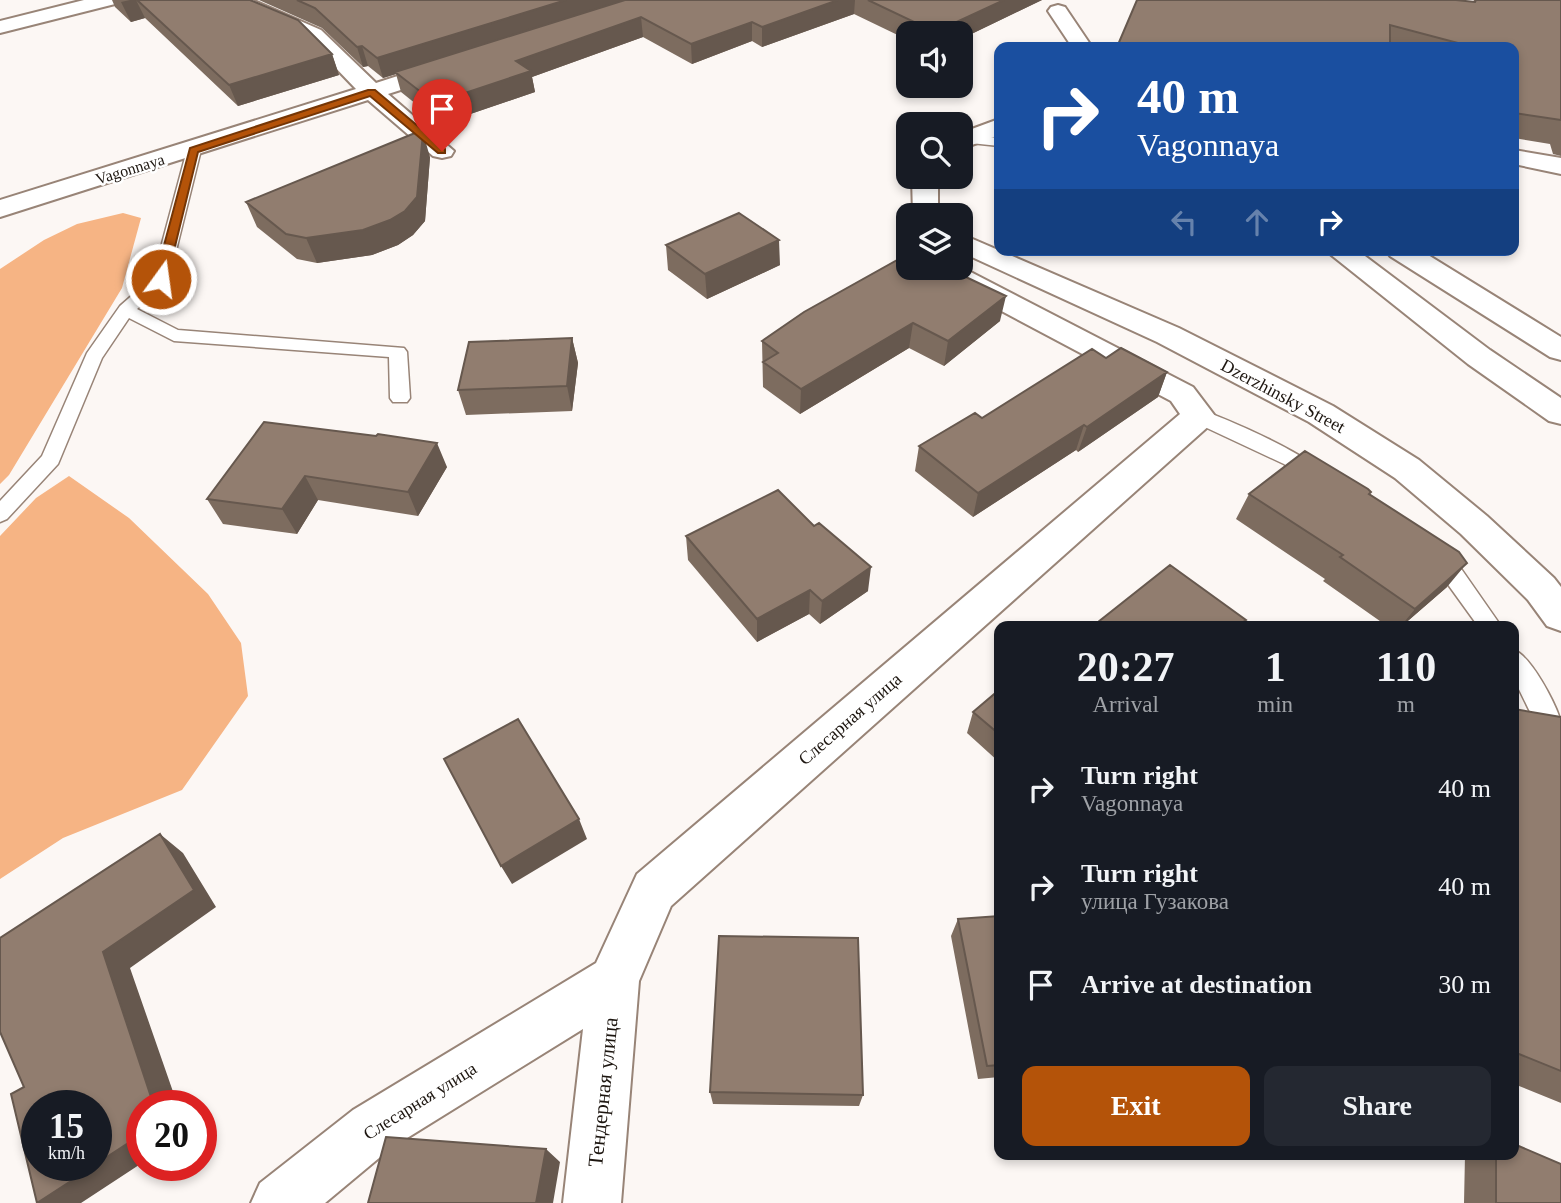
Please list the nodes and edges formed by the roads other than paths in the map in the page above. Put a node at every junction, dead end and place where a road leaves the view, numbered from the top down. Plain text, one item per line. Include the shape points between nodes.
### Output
1 (108, 0) edge
2 (235, 0) edge
3 (1058, 11) dead end
4 (0, 27) edge
5 (1079, 42) edge
6 (463, 63) edge
7 (372, 92) junction
8 (994, 129) edge
9 (973, 137) edge
10 (973, 141) edge
11 (994, 142) edge
12 (194, 150) junction
13 (442, 151) dead end
14 (1519, 158) edge
15 (1561, 166) edge
16 (0, 209) edge
17 (973, 247) edge
18 (1347, 256) edge
19 (1410, 256) edge
20 (965, 280) edge
21 (126, 310) junction
22 (1561, 350) edge
23 (400, 398) dead end
24 (1561, 413) edge
25 (1199, 416) junction
26 (1335, 489) edge
27 (0, 514) edge
28 (1413, 543) edge
29 (1561, 615) edge
30 (1486, 621) edge
31 (1519, 667) edge
32 (1561, 748) edge
33 (614, 981) junction
34 (280, 1203) edge
35 (592, 1203) edge

1 - 4 street
2 - 7 street via 314,34
3 - 5 street
6 - 7 street, Vagonnaya
7 - 12 street, Vagonnaya
7 - 13 street
8 - 9 street
10 - 11 lane
12 - 16 street, Vagonnaya
12 - 21 lane via 161,279
14 - 15 street
17 - 29 street, Dzerzhinsky Street via 1168,335 1321,414 1407,469 1474,525 1541,589
18 - 24 street
19 - 22 street
20 - 25 street via 1182,394
21 - 23 lane via 174,335 398,352
21 - 27 lane via 93,357 51,459
25 - 26 lane via 1291,459
25 - 33 street, Слесарная улица via 654,890
28 - 30 lane via 1447,566
31 - 32 lane
33 - 34 street, Слесарная улица via 372,1129
33 - 35 street, Тендерная улица

